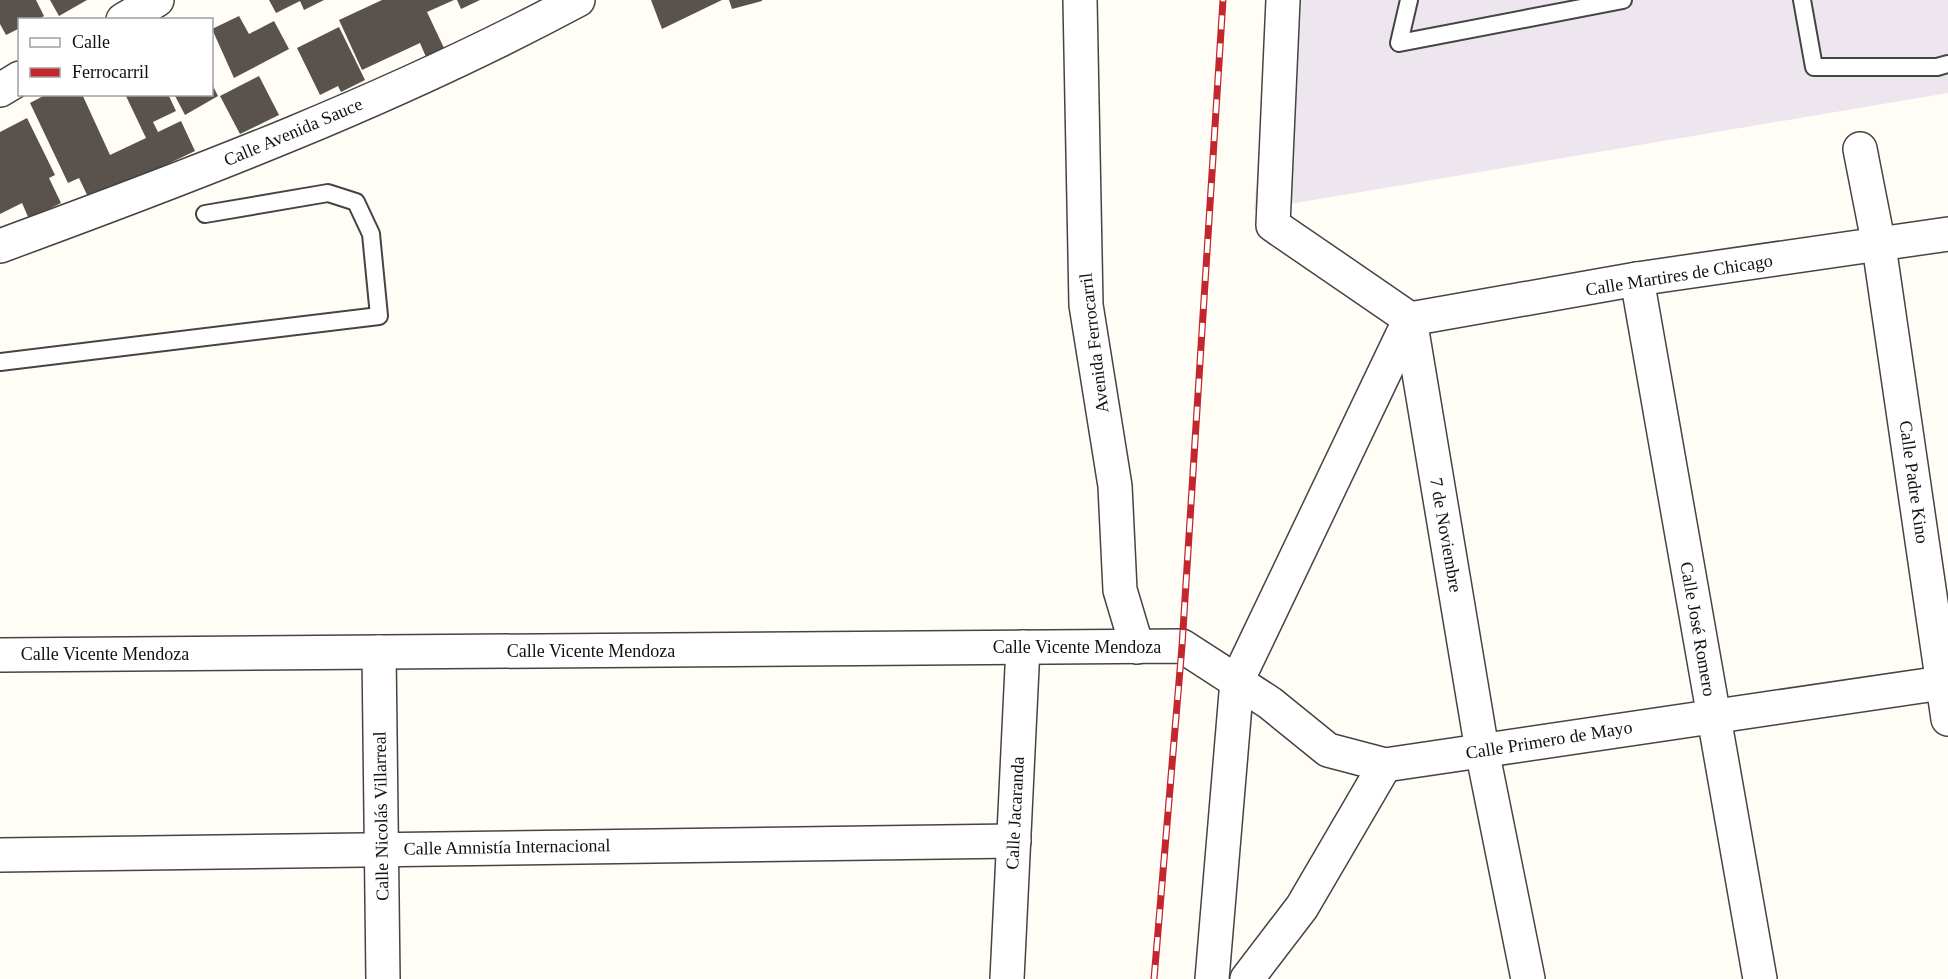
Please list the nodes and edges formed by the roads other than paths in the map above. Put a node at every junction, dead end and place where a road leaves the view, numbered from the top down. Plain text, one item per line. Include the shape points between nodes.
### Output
1 (157, 0) edge
2 (578, 0) edge
3 (1080, 0) edge
4 (1283, 0) edge
5 (1409, 0) edge
6 (1623, 0) edge
7 (1802, 0) edge
8 (126, 18) edge
9 (1948, 64) edge
10 (18, 79) edge
11 (0, 90) edge
12 (1860, 149) dead end
13 (205, 214) dead end
14 (1948, 234) edge
15 (0, 246) edge
16 (1879, 246) junction
17 (1637, 279) junction
18 (1410, 319) junction
19 (0, 362) edge
20 (1182, 646) joint
21 (1023, 647) junction
22 (1137, 647) junction
23 (379, 652) junction
24 (0, 655) edge
25 (1237, 681) junction
26 (1946, 682) edge
27 (1713, 715) junction
28 (1948, 718) edge
29 (1482, 750) junction
30 (1385, 765) junction
31 (1014, 841) junction
32 (381, 848) junction
33 (0, 855) edge
34 (383, 979) edge
35 (1007, 979) edge
36 (1212, 979) edge
37 (1247, 979) edge
38 (1528, 979) edge
39 (1760, 979) edge

1 - 8 street
2 - 15 street, Calle Avenida Sauce via 517,33 306,128
3 - 22 street, Avenida Ferrocarril via 1086,305 1114,486 1120,590
4 - 18 street via 1273,225
5 - 6 lane via 1399,43
7 - 9 lane via 1814,67
10 - 11 street
12 - 16 street, Calle Padre Kino
13 - 19 lane via 328,193 356,202 370,234 379,315
14 - 16 street, Calle Martires de Chicago
16 - 17 street, Calle Martires de Chicago
16 - 26 street, Calle Padre Kino
17 - 18 street, Calle Martires de Chicago
17 - 27 street, Calle José Romero
18 - 25 street
18 - 29 street, 7 de Noviembre
20 - 22 street, Calle Vicente Mendoza
20 - 25 street, Calle Primero de Mayo
21 - 22 street, Calle Vicente Mendoza
21 - 23 street, Calle Vicente Mendoza
21 - 31 street, Calle Jacaranda
23 - 24 street, Calle Vicente Mendoza
23 - 32 street, Calle Nicolás Villarreal
25 - 30 street, Calle Primero de Mayo via 1328,750
25 - 36 street
26 - 27 street, Calle Primero de Mayo
26 - 28 street, Calle Padre Kino
27 - 29 street, Calle Primero de Mayo
27 - 39 street, Calle José Romero
29 - 30 street, Calle Primero de Mayo
29 - 38 street, 7 de Noviembre
30 - 37 street via 1302,907
31 - 32 street, Calle Amnistía Internacional
31 - 35 street, Calle Jacaranda
32 - 33 street, Calle Amnistía Internacional
32 - 34 street, Calle Nicolás Villarreal

